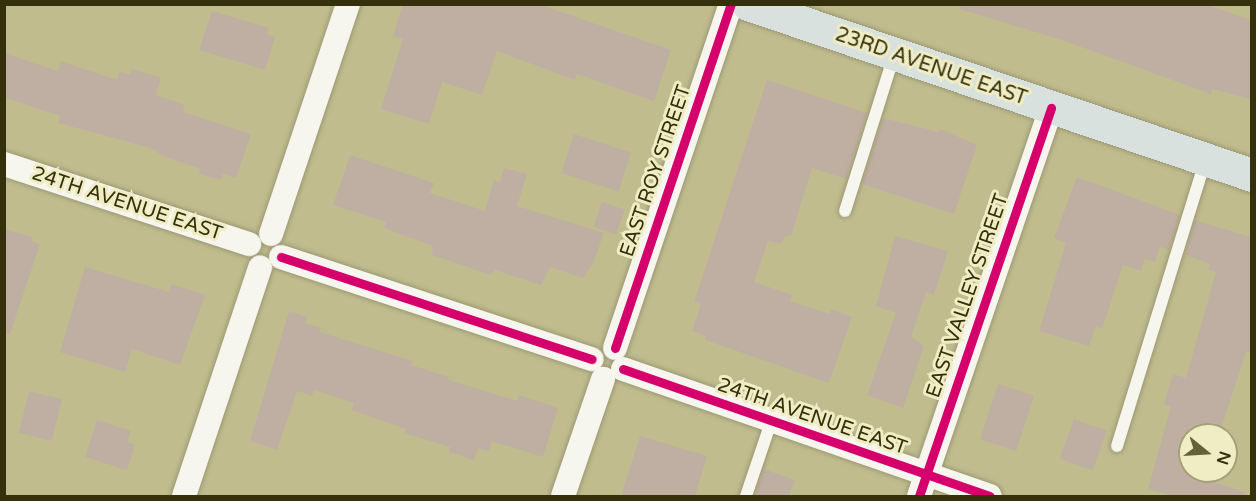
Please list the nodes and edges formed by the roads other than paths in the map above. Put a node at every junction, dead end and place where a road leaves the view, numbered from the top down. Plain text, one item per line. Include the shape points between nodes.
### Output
1 (348, 4) edge
2 (730, 4) edge
3 (748, 4) edge
4 (894, 54) junction
5 (1051, 108) junction
6 (1206, 159) junction
7 (4, 164) edge
8 (1251, 175) edge
9 (845, 211) dead end
10 (271, 234) junction
11 (249, 244) junction
12 (271, 262) junction
13 (609, 364) junction
14 (771, 422) junction
15 (1117, 446) dead end
16 (922, 486) edge
17 (184, 496) edge
18 (563, 496) edge
19 (746, 496) edge
20 (990, 496) edge

1 - 10 street
2 - 13 street, EAST ROY STREET
3 - 4 main road, 23RD AVENUE EAST
4 - 5 main road, 23RD AVENUE EAST
4 - 9 lane
5 - 6 main road, 23RD AVENUE EAST
5 - 16 street, EAST VALLEY STREET
6 - 8 main road, 23RD AVENUE EAST
6 - 15 lane
7 - 11 street, 24TH AVENUE EAST
10 - 11 street via 258,234
10 - 12 street via 282,243
11 - 12 street via 249,257
12 - 13 street, 24TH AVENUE EAST
12 - 17 street
13 - 14 street, 24TH AVENUE EAST
13 - 18 street, EAST ROY STREET
14 - 16 street, 24TH AVENUE EAST
14 - 19 lane
16 - 20 street, 24TH AVENUE EAST

